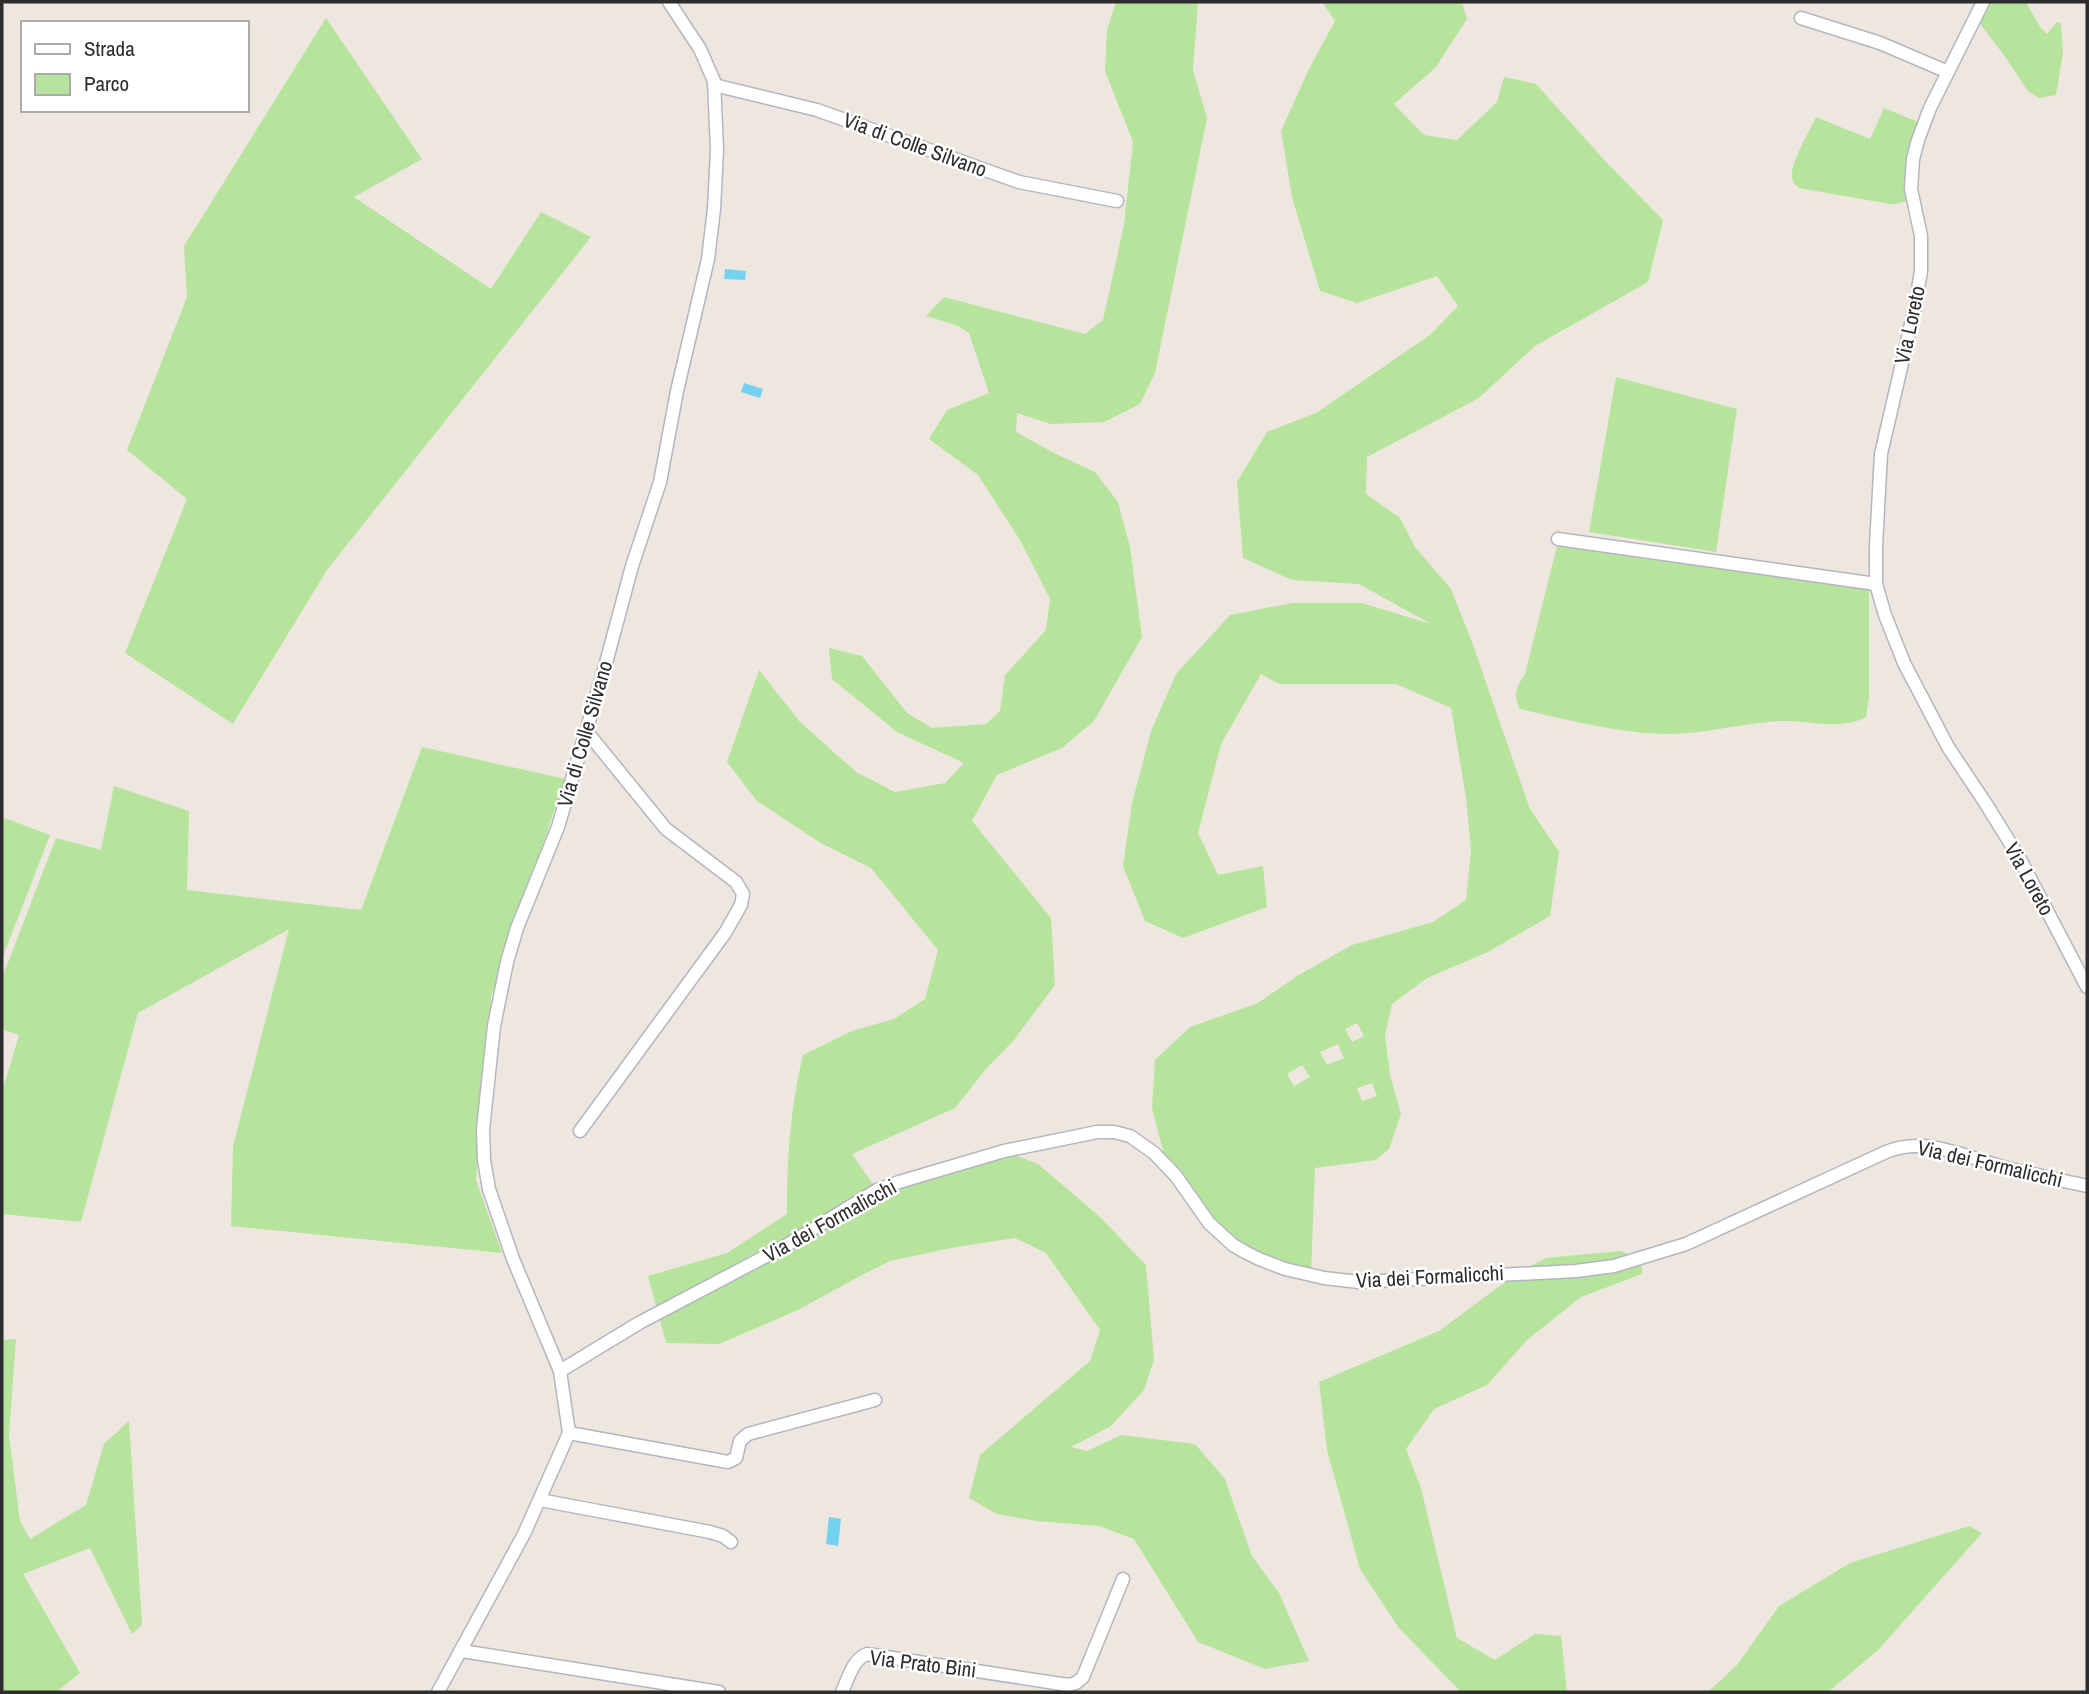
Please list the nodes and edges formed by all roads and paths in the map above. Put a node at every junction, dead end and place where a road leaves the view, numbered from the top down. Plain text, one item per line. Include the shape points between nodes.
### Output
1 (669, 2) edge
2 (1983, 2) edge
3 (1801, 18) dead end
4 (1948, 72) junction
5 (714, 85) junction
6 (1117, 201) dead end
7 (1558, 539) dead end
8 (1876, 584) junction
9 (587, 732) junction
10 (2087, 987) edge
11 (580, 1131) dead end
12 (2087, 1186) edge
13 (560, 1371) junction
14 (874, 1401) dead end
15 (569, 1433) junction
16 (540, 1500) junction
17 (731, 1542) dead end
18 (1123, 1579) dead end
19 (462, 1651) junction
20 (439, 1692) edge
21 (719, 1692) edge
22 (842, 1692) edge

1 - 5 street, Via di Colle Silvano via 700,49
2 - 4 street, Via Loreto
3 - 4 street
4 - 8 street, Via Loreto via 1913,159 1911,189 1921,236 1921,271 1881,454
5 - 6 street, Via di Colle Silvano via 817,110 1019,182
5 - 9 street, Via di Colle Silvano via 716,178 706,266 662,472
7 - 8 street
8 - 10 street, Via Loreto via 1904,663 1948,747 2020,859
9 - 11 street via 666,829 736,883 743,898 725,933
9 - 13 street, Via di Colle Silvano via 553,843 517,928 505,970 483,1129 485,1171 496,1212
12 - 13 street, Via dei Formalicchi via 1935,1147 1904,1146 1686,1244 1614,1266 1359,1282 1285,1269 1245,1252 1209,1223 1154,1153 1130,1136 1097,1132 1004,1151 877,1190
13 - 15 street
14 - 15 street via 748,1434 740,1441 737,1458 728,1462
15 - 16 street
16 - 17 street via 710,1532
16 - 19 street
18 - 22 street, Via Prato Bini via 1083,1677 1076,1684 867,1654 856,1662
19 - 20 street
19 - 21 street

